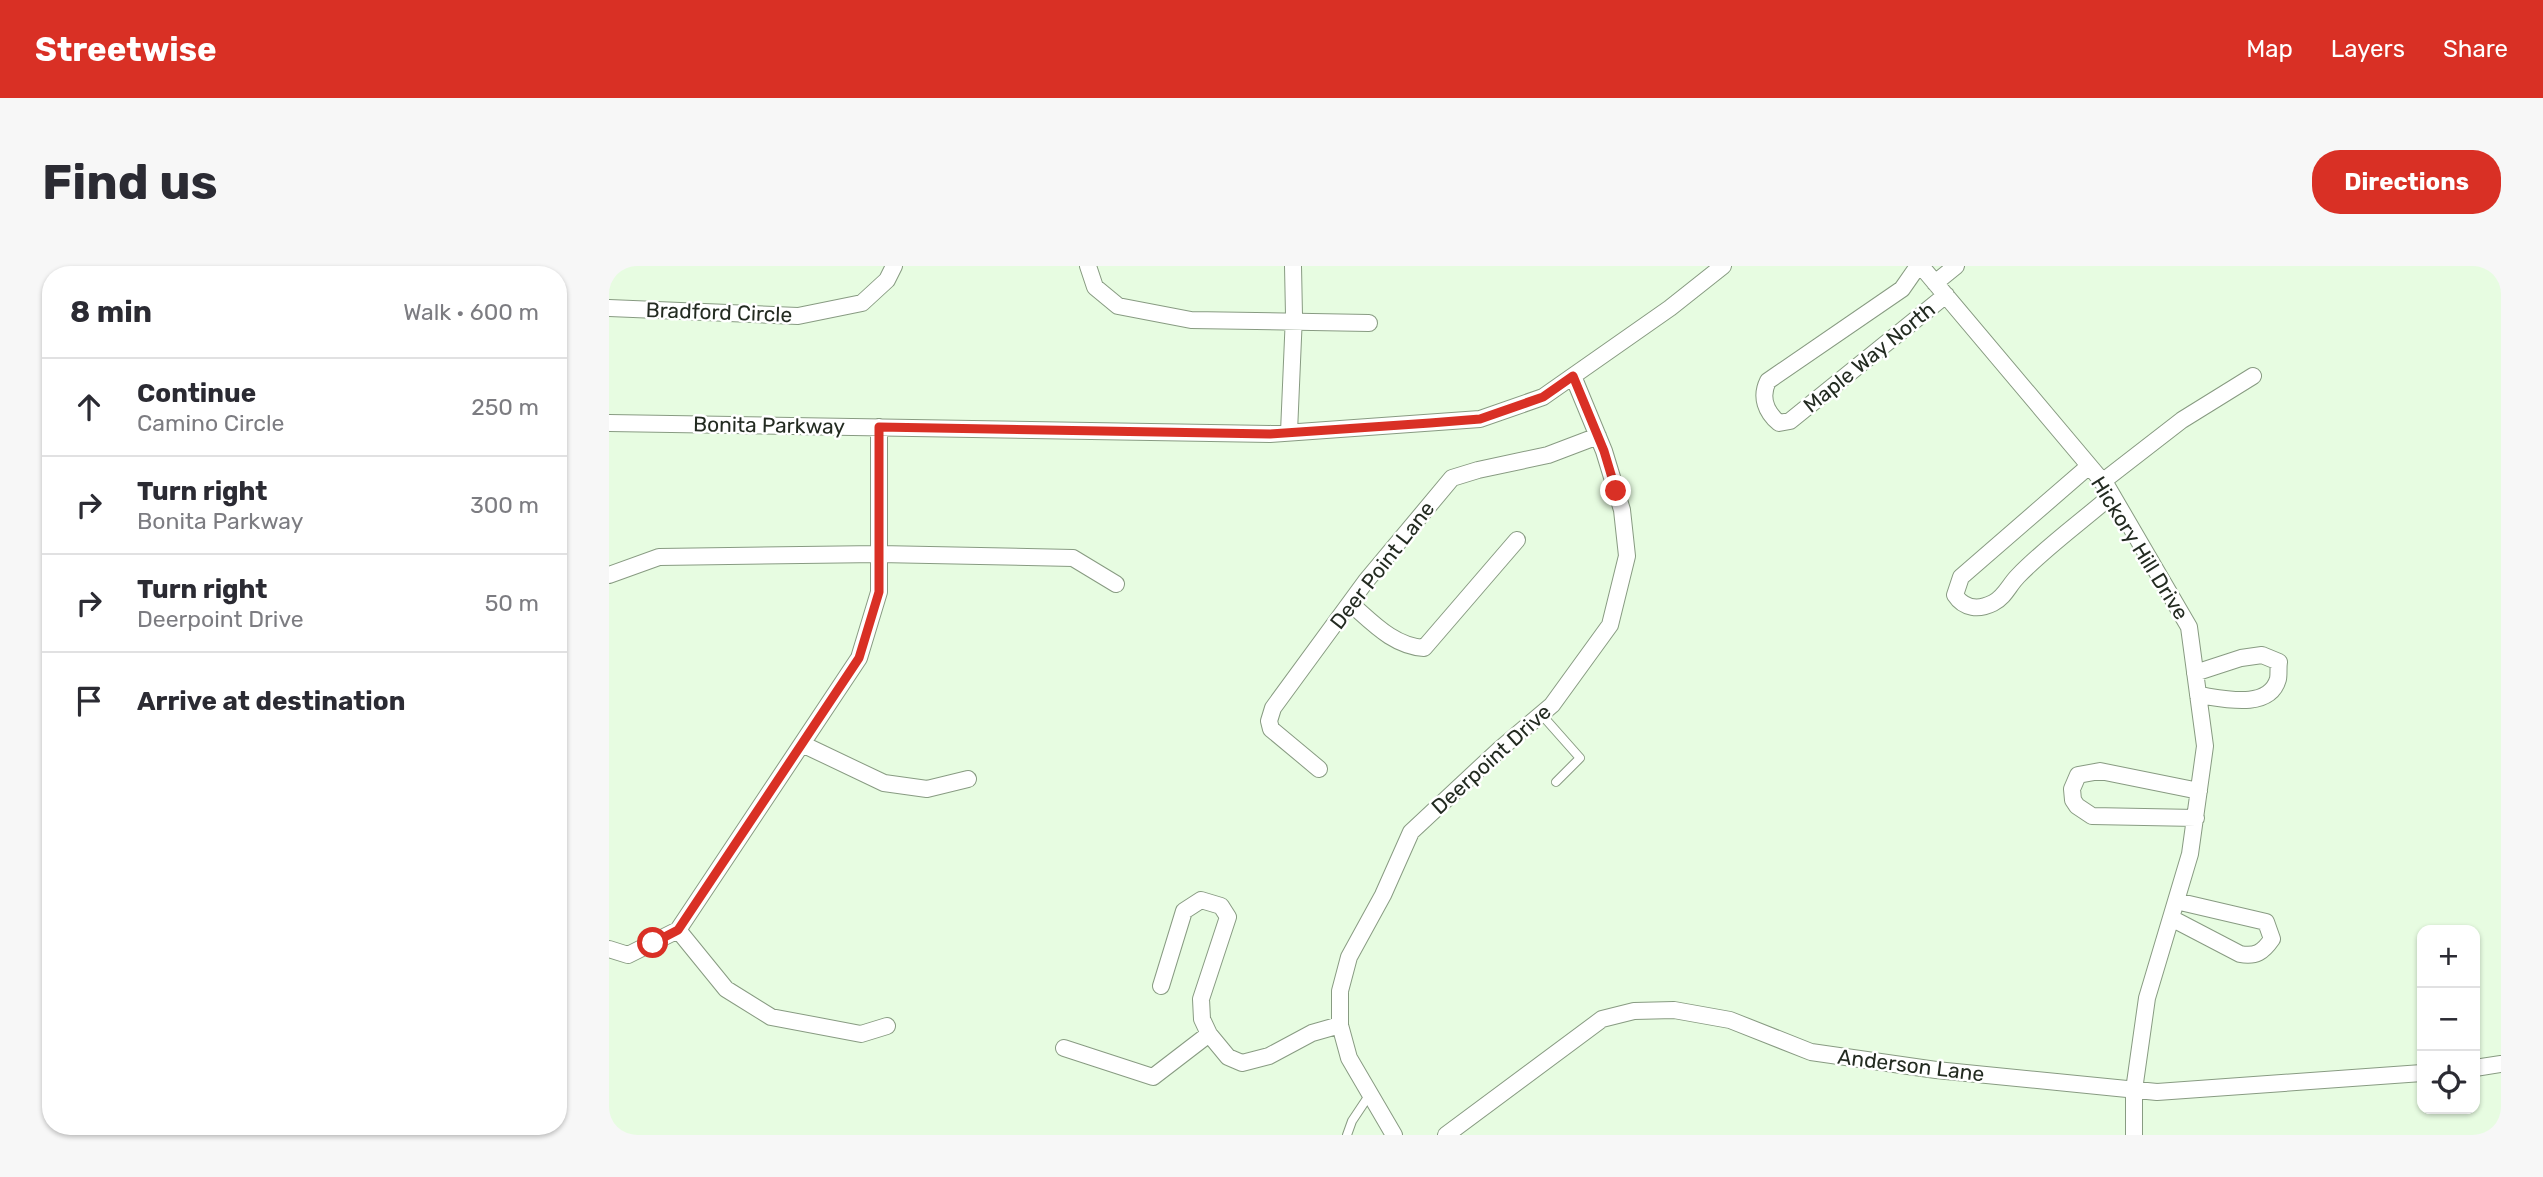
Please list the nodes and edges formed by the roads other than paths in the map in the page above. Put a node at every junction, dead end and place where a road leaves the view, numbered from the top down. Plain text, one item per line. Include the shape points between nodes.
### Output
1 (894, 266) edge
2 (1088, 266) edge
3 (1293, 266) edge
4 (1723, 266) edge
5 (1919, 266) edge
6 (1956, 266) edge
7 (1704, 273) edge
8 (1941, 289) junction
9 (609, 308) edge
10 (1293, 321) junction
11 (1369, 323) dead end
12 (1573, 376) junction
13 (2253, 376) dead end
14 (609, 423) edge
15 (879, 427) junction
16 (1289, 432) junction
17 (1598, 436) junction
18 (2089, 466) junction
19 (2107, 488) junction
20 (1517, 540) dead end
21 (879, 554) junction
22 (609, 575) edge
23 (1116, 584) dead end
24 (1350, 603) junction
25 (2195, 673) junction
26 (2198, 695) junction
27 (1541, 714) junction
28 (802, 744) junction
29 (1319, 769) dead end
30 (968, 779) dead end
31 (1556, 782) dead end
32 (2199, 791) junction
33 (2196, 818) junction
34 (2176, 901) junction
35 (2171, 918) junction
36 (678, 930) junction
37 (609, 949) edge
38 (1161, 986) dead end
39 (1341, 1025) junction
40 (887, 1026) dead end
41 (1209, 1034) junction
42 (1064, 1048) dead end
43 (2501, 1064) edge
44 (2480, 1067) edge
45 (2417, 1073) edge
46 (2134, 1090) junction
47 (1370, 1094) junction
48 (1347, 1135) edge
49 (1394, 1135) edge
50 (1446, 1135) edge
51 (2134, 1135) edge

1 - 9 street, Bradford Circle via 887,280 862,303 798,316
2 - 10 street via 1095,288 1118,306 1191,320
3 - 10 street
4 - 7 street, Bonita Parkway
5 - 8 street, Hickory Hill Drive
5 - 8 street, Maple Way North via 1902,289 1768,381 1763,391 1769,414 1779,423 1790,421
6 - 8 street
7 - 12 street, Bonita Parkway
8 - 18 street, Hickory Hill Drive
10 - 11 street
10 - 16 street
12 - 16 street, Bonita Parkway via 1543,397 1480,419
12 - 17 street, Deerpoint Drive
13 - 19 street via 2182,420
14 - 15 street, Bonita Parkway
15 - 16 street, Bonita Parkway
15 - 21 street
17 - 24 street, Deer Point Lane via 1548,455 1452,478
17 - 27 street, Deerpoint Drive via 1622,510 1627,556 1610,625
18 - 19 street, Hickory Hill Drive
18 - 19 street via 1961,577 1955,595 1958,600 1975,607 1996,602
19 - 25 street, Hickory Hill Drive via 2189,627
20 - 24 street via 1424,648 1396,641
21 - 22 street via 659,557
21 - 23 street via 1073,558
21 - 28 street via 879,592 859,658
24 - 29 street, Deer Point Lane via 1273,708 1269,721 1271,729
25 - 26 street, Hickory Hill Drive
25 - 26 street via 2262,655 2279,662 2278,680 2266,695 2242,700
26 - 32 street, Hickory Hill Drive via 2204,746
27 - 31 lane via 1580,758
27 - 39 street, Deerpoint Drive via 1412,832 1349,957 1340,992
28 - 30 street via 884,783 927,789
28 - 36 street
32 - 33 street, Hickory Hill Drive
32 - 33 street via 2100,771 2078,775 2072,789 2077,806 2092,816
33 - 34 street, Hickory Hill Drive
34 - 35 street, Hickory Hill Drive
34 - 35 street via 2266,922 2272,939 2263,952 2249,956
35 - 46 street, Hickory Hill Drive via 2147,998
36 - 37 street via 628,955
36 - 40 street via 726,989 771,1017 861,1034
38 - 41 street via 1184,911 1201,900 1221,906 1228,917 1201,999
39 - 41 street via 1243,1063 1228,1056
39 - 47 street, Deerpoint Drive via 1349,1058
41 - 42 street via 1153,1077
43 - 44 street
45 - 46 street, Anderson Lane
46 - 50 street, Anderson Lane via 1811,1052 1730,1020 1674,1010 1634,1011 1602,1018
46 - 51 street, Hickory Hill Drive
47 - 48 lane
47 - 49 street, Deerpoint Drive

